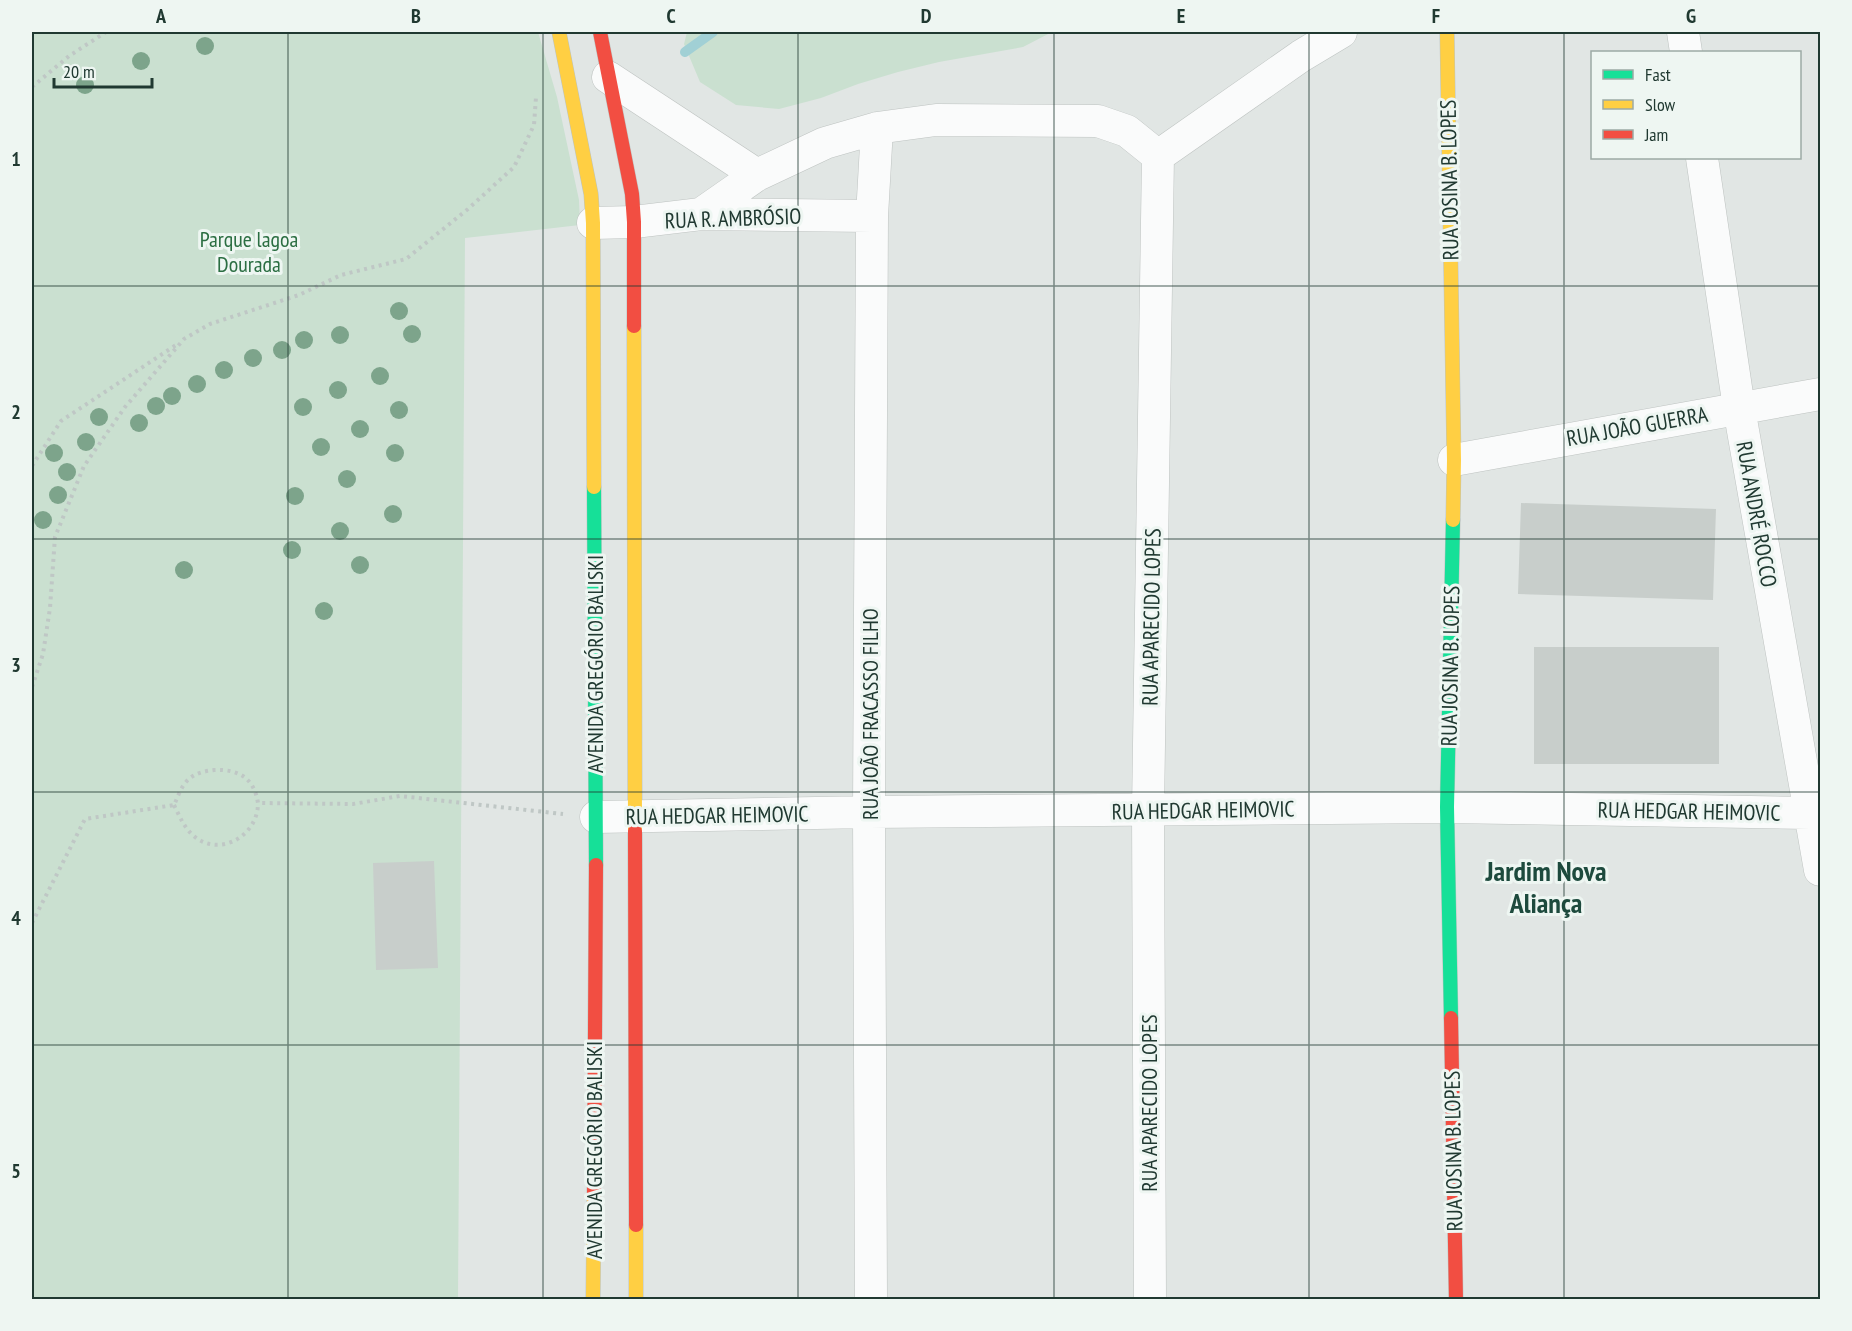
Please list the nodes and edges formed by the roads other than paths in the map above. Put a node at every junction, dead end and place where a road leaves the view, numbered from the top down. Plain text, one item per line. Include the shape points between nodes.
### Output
1 (559, 32) edge
2 (600, 32) edge
3 (1341, 32) edge
4 (1447, 32) edge
5 (1683, 32) edge
6 (1686, 51) edge
7 (608, 77) junction
8 (877, 128) junction
9 (1158, 156) junction
10 (1702, 159) edge
11 (757, 175) junction
12 (701, 214) junction
13 (872, 216) junction
14 (634, 222) junction
15 (593, 224) junction
16 (1821, 394) edge
17 (1739, 408) junction
18 (1454, 460) junction
19 (1447, 807) junction
20 (1148, 810) junction
21 (869, 812) junction
22 (1810, 813) junction
23 (596, 817) junction
24 (634, 817) junction
25 (1821, 870) edge
26 (593, 1299) edge
27 (636, 1299) edge
28 (871, 1299) edge
29 (1150, 1299) edge
30 (1455, 1299) edge

1 - 15 street, AVENIDA GREGÓRIO BALISKI via 591,194
2 - 7 street, AVENIDA GREGÓRIO BALISKI
3 - 9 street via 1300,56
4 - 18 street, RUA JOSINA B. LOPES
5 - 6 street
7 - 11 street
7 - 14 street, AVENIDA GREGÓRIO BALISKI
8 - 9 street via 936,120 1098,121 1127,131
8 - 11 street via 825,143
8 - 13 street, RUA JOÃO FRACASSO FILHO
9 - 20 street, RUA APARECIDO LOPES
10 - 17 street, RUA ANDRÉ ROCCO
11 - 12 street
12 - 13 street, RUA R. AMBRÓSIO
12 - 14 street, RUA R. AMBRÓSIO
13 - 21 street, RUA JOÃO FRACASSO FILHO
14 - 15 street, RUA R. AMBRÓSIO
14 - 24 street, AVENIDA GREGÓRIO BALISKI
15 - 23 street, AVENIDA GREGÓRIO BALISKI
16 - 17 street, RUA JOÃO GUERRA
17 - 18 street, RUA JOÃO GUERRA
17 - 22 street, RUA ANDRÉ ROCCO
18 - 19 street, RUA JOSINA B. LOPES
19 - 20 street, RUA HEDGAR HEIMOVIC
19 - 22 street, RUA HEDGAR HEIMOVIC
19 - 30 street, RUA JOSINA B. LOPES
20 - 21 street, RUA HEDGAR HEIMOVIC
20 - 29 street, RUA APARECIDO LOPES
21 - 24 street, RUA HEDGAR HEIMOVIC
21 - 28 street, RUA JOÃO FRACASSO FILHO
22 - 25 street, RUA ANDRÉ ROCCO
23 - 24 street, RUA HEDGAR HEIMOVIC
23 - 26 street, AVENIDA GREGÓRIO BALISKI
24 - 27 street, AVENIDA GREGÓRIO BALISKI

